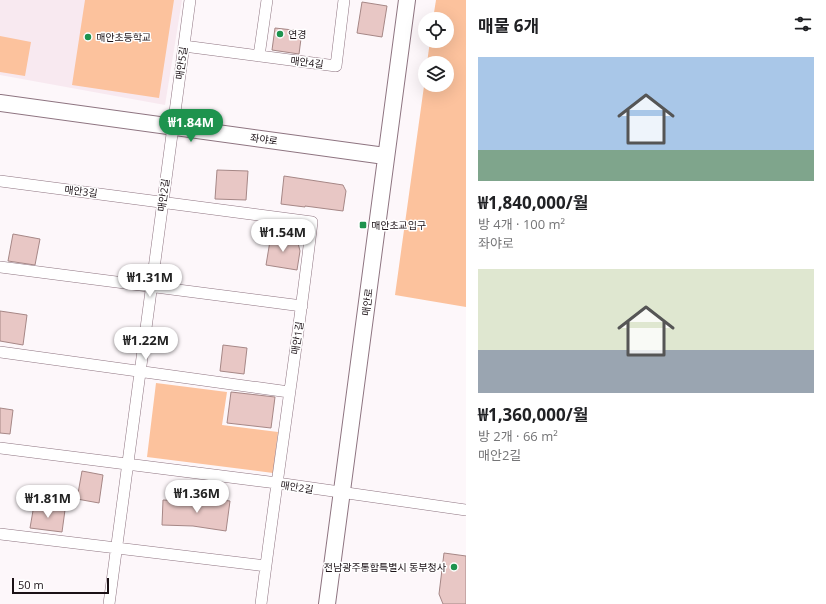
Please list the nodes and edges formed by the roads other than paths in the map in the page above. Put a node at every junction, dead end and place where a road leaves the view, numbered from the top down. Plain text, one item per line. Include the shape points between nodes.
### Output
1 (190, 0) edge
2 (267, 0) edge
3 (344, 0) edge
4 (407, 0) edge
5 (184, 46) junction
6 (259, 56) junction
7 (0, 103) edge
8 (172, 126) junction
9 (386, 156) junction
10 (0, 181) edge
11 (162, 202) junction
12 (0, 267) edge
13 (151, 287) junction
14 (302, 306) junction
15 (0, 352) edge
16 (140, 372) junction
17 (289, 392) junction
18 (0, 448) edge
19 (128, 464) junction
20 (277, 484) junction
21 (342, 494) junction
22 (466, 510) edge
23 (0, 534) edge
24 (116, 548) junction
25 (266, 566) junction
26 (109, 604) edge
27 (261, 604) edge
28 (327, 604) edge

1 - 5 street, 매안5길
2 - 6 street
3 - 6 street, 매안4길 via 336,66
4 - 9 street, 매안로
5 - 6 street, 매안4길
5 - 8 street, 매안5길
7 - 8 street, 좌야로
8 - 9 street, 좌야로
8 - 11 street, 매안2길
9 - 21 street, 매안로
10 - 11 street, 매안3길
11 - 13 street, 매안2길
11 - 14 street, 매안1길 via 312,222
12 - 13 street
13 - 14 street
13 - 16 street, 매안2길
14 - 17 street, 매안1길
15 - 16 street
16 - 17 street
16 - 19 street, 매안2길
17 - 20 street, 매안1길
18 - 19 street, 매안2길
19 - 20 street, 매안2길
19 - 24 street, 매안2길
20 - 21 street, 매안2길
20 - 25 street, 매안1길
21 - 22 street, 매안2길
21 - 28 street, 매안로
23 - 24 street
24 - 25 street
24 - 26 street, 매안2길
25 - 27 street, 매안1길

